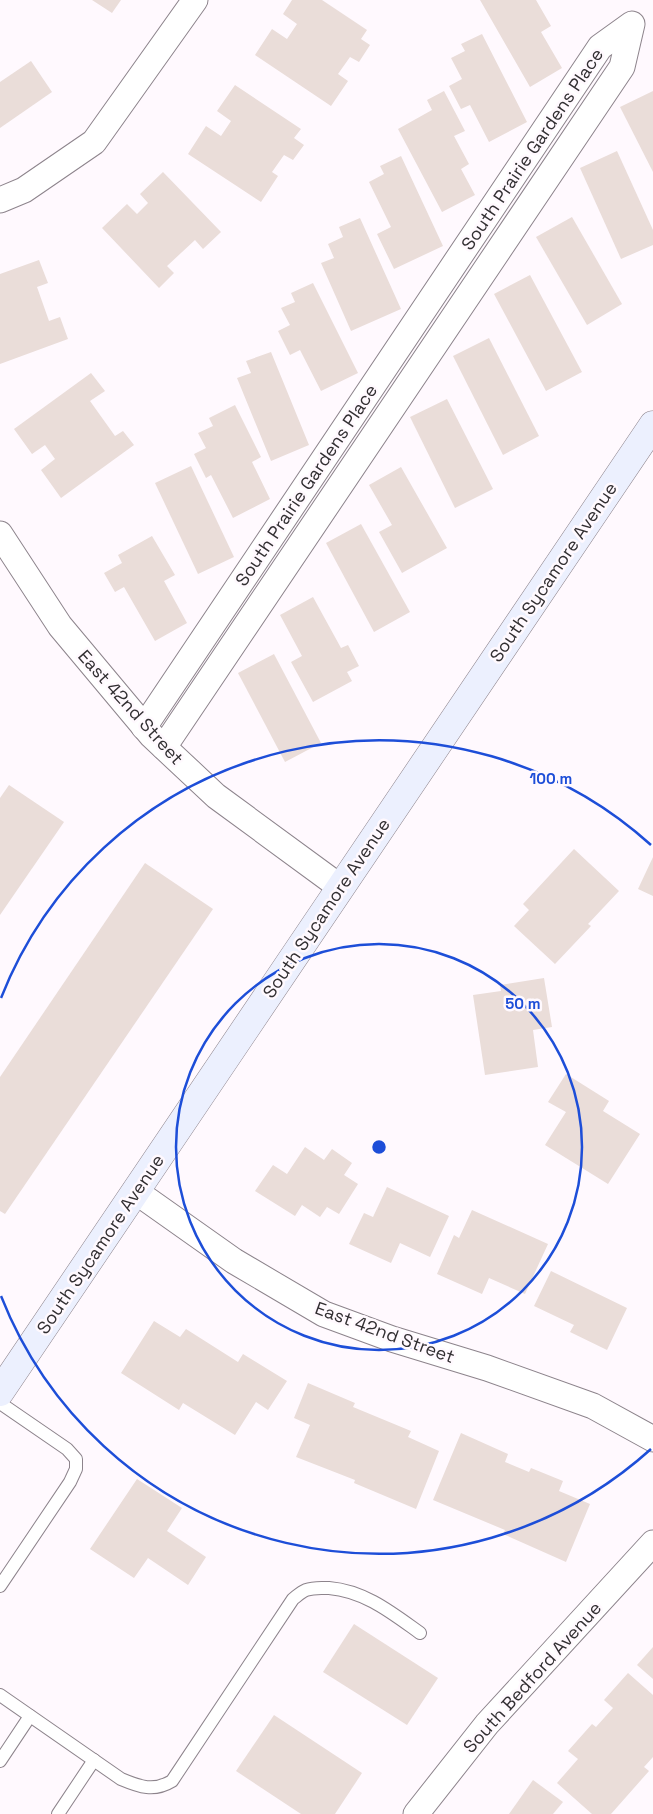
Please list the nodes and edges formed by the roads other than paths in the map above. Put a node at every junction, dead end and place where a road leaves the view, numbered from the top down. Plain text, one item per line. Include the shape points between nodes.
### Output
1 (196, 0) edge
2 (0, 200) edge
3 (653, 425) edge
4 (0, 534) edge
5 (144, 727) junction
6 (164, 748) junction
7 (340, 887) junction
8 (135, 1191) junction
9 (0, 1392) edge
10 (0, 1402) edge
11 (653, 1439) edge
12 (653, 1543) edge
13 (0, 1586) edge
14 (420, 1633) dead end
15 (0, 1695) edge
16 (30, 1716) junction
17 (94, 1760) junction
18 (0, 1761) edge
19 (58, 1814) edge
20 (416, 1814) edge

1 - 2 street via 94,142 24,190
3 - 7 main road, South Sycamore Avenue
4 - 5 street, East 42nd Street via 60,626
5 - 6 street, East 42nd Street
5 - 6 street, South Prairie Gardens Place via 600,47 632,24 622,67
6 - 7 street, East 42nd Street via 216,796
7 - 8 main road, South Sycamore Avenue
8 - 9 main road, South Sycamore Avenue
8 - 11 street, East 42nd Street via 234,1261 324,1314 592,1406
10 - 13 lane via 67,1449 76,1459 76,1469
12 - 20 street, South Bedford Avenue via 487,1724
14 - 17 lane via 384,1607 358,1594 315,1587 304,1591 292,1599 172,1781 158,1787 136,1786
15 - 16 lane
16 - 17 lane
16 - 18 lane
17 - 19 lane

